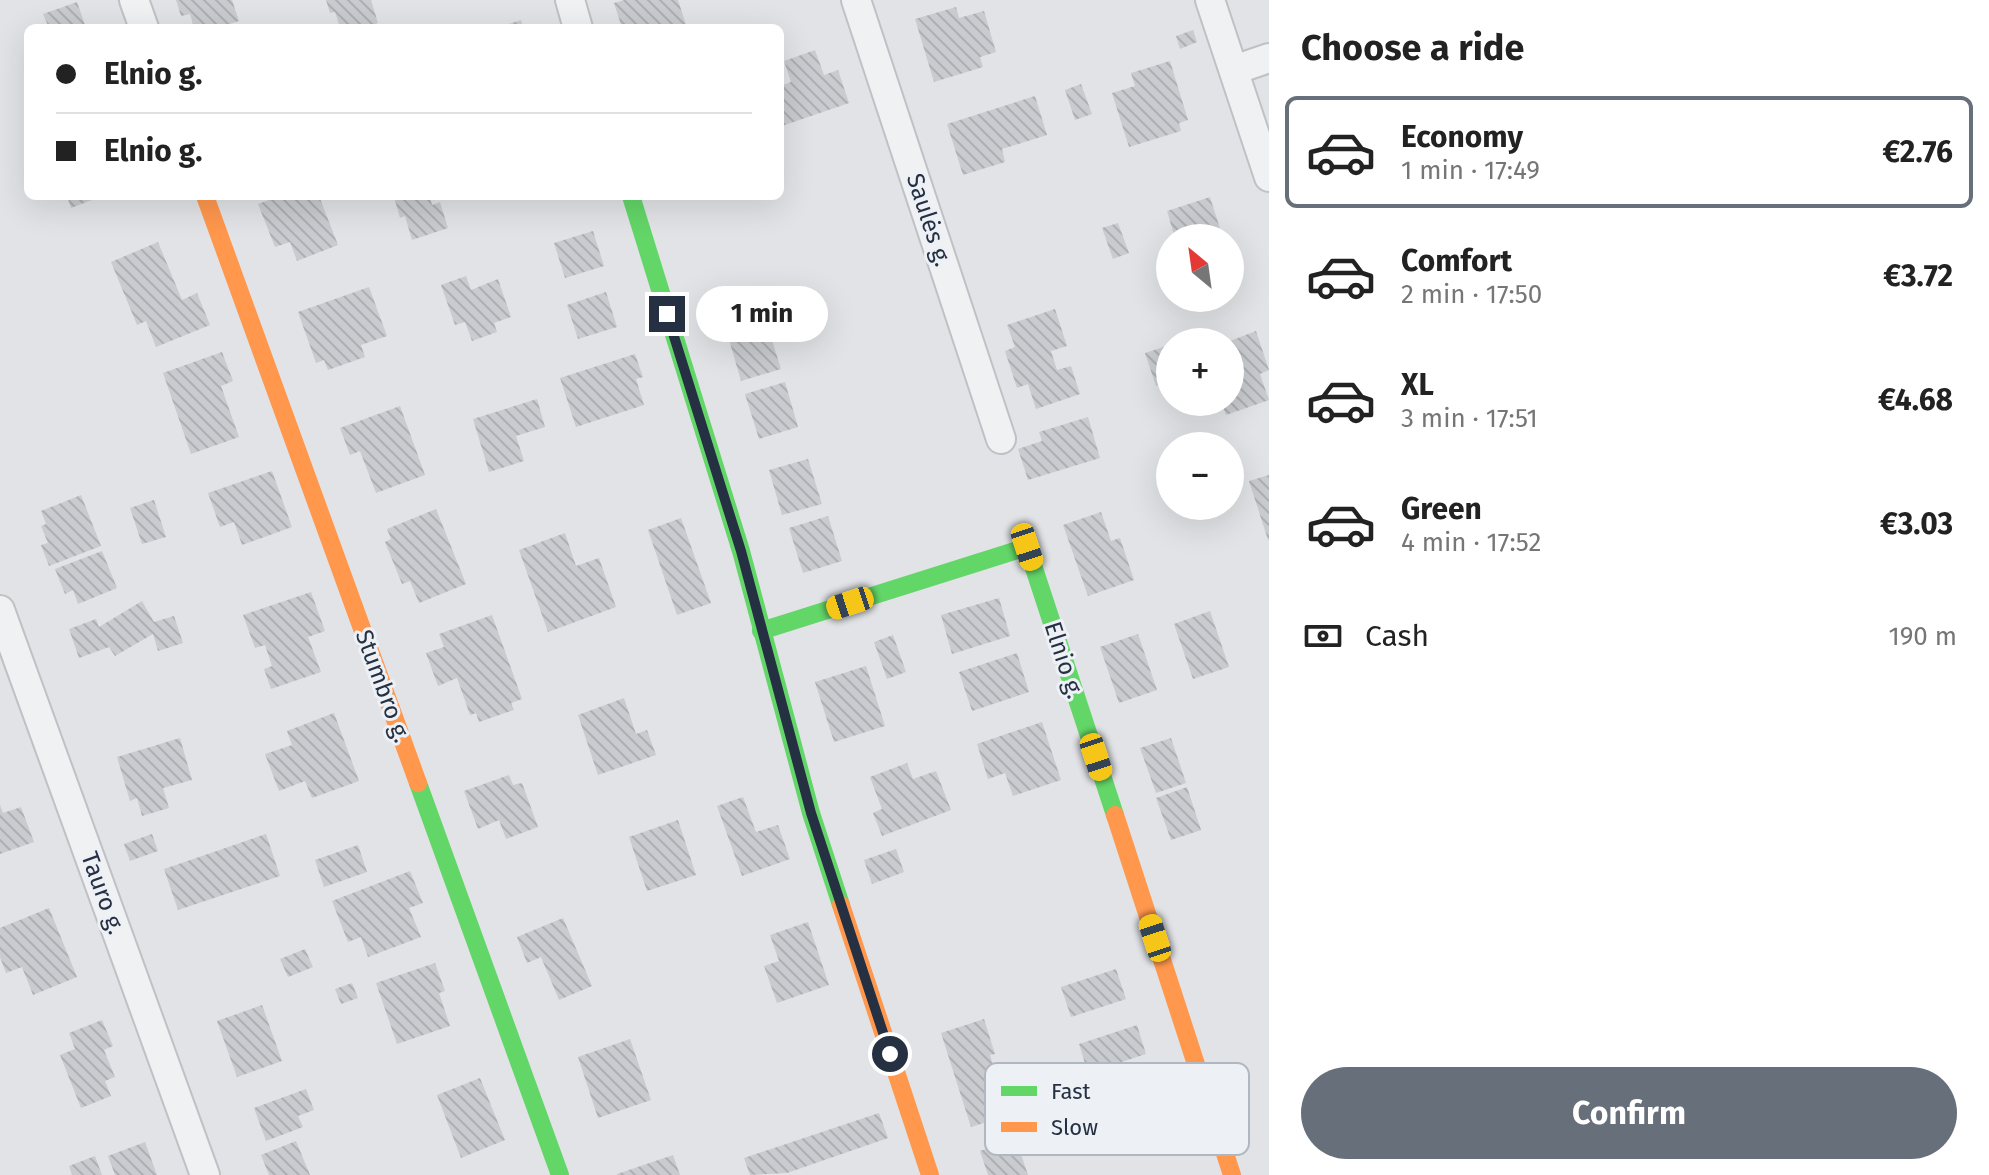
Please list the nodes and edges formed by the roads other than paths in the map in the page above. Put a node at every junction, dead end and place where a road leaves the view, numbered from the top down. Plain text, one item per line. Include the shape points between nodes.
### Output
1 (134, 0) edge
2 (570, 0) edge
3 (856, 0) edge
4 (1210, 0) edge
5 (143, 24) edge
6 (577, 24) edge
7 (1269, 58) edge
8 (1234, 70) junction
9 (1269, 177) edge
10 (206, 200) edge
11 (632, 200) edge
12 (1001, 439) dead end
13 (0, 610) edge
14 (761, 631) junction
15 (1195, 1063) edge
16 (1225, 1155) edge
17 (205, 1175) edge
18 (560, 1175) edge
19 (930, 1175) edge
20 (1232, 1175) edge

1 - 5 street
2 - 6 street
3 - 12 street, Saulės g.
4 - 8 street
7 - 8 street
8 - 9 street
10 - 18 street, Stumbro g.
11 - 14 street
13 - 17 street, Tauro g.
14 - 15 street, Elnio g. via 1027,547
14 - 19 street via 811,813
16 - 20 street, Elnio g.

